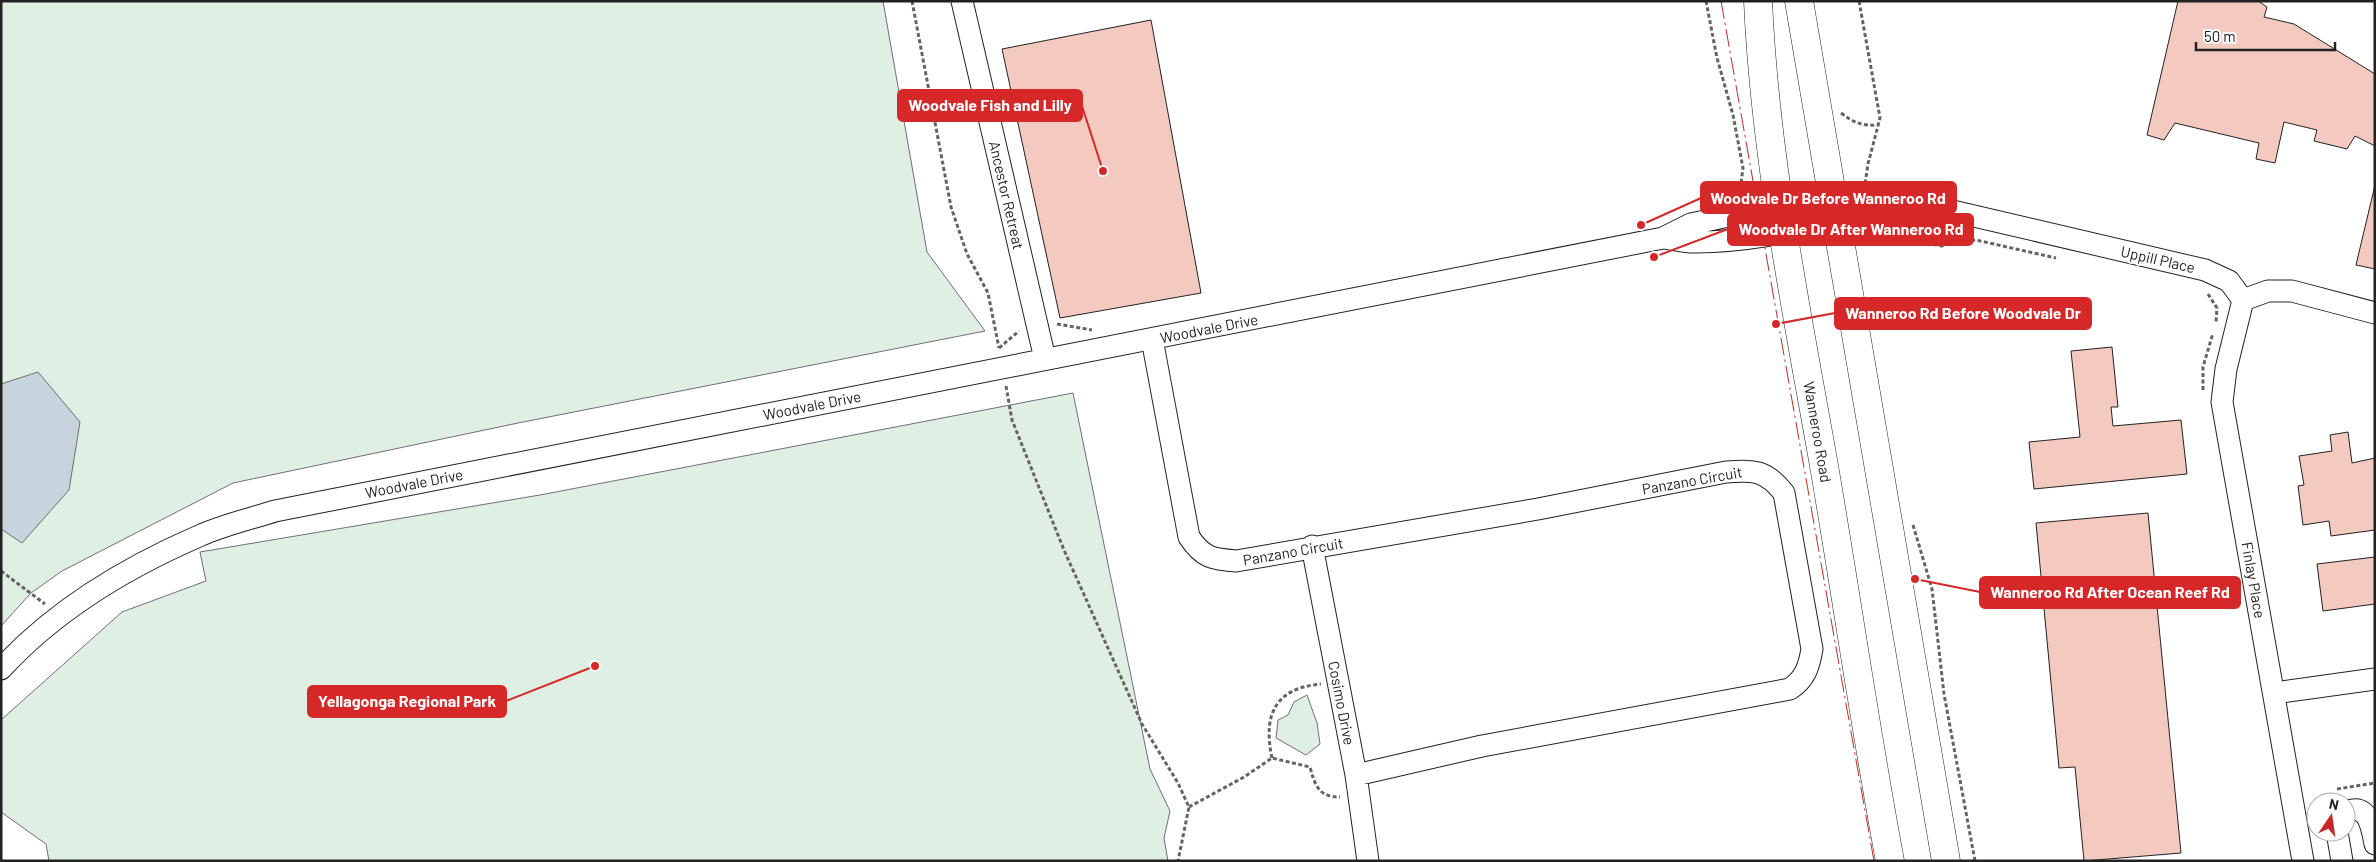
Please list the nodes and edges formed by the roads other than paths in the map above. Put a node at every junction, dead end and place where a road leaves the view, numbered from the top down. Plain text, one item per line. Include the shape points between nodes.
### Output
1 (962, 1) edge
2 (1799, 1) edge
3 (1755, 6) edge
4 (1831, 194) junction
5 (1779, 204) junction
6 (1931, 206) dead end
7 (1835, 222) junction
8 (1783, 233) junction
9 (1663, 238) junction
10 (2244, 300) junction
11 (2375, 313) edge
12 (1152, 339) junction
13 (1045, 359) junction
14 (1312, 546) junction
15 (1, 669) edge
16 (2375, 679) edge
17 (2274, 693) junction
18 (1356, 774) junction
19 (2356, 809) edge
20 (2339, 842) edge
21 (2375, 844) edge
22 (1368, 861) edge
23 (1890, 861) edge
24 (1946, 861) edge
25 (2302, 861) edge
26 (2342, 861) edge

1 - 13 street, Ancestor Retreat
2 - 4 highway
3 - 5 highway, Wanneroo Road
4 - 5 street, Woodvale Drive
4 - 7 highway
5 - 8 highway, Wanneroo Road
5 - 9 street, Woodvale Drive via 1691,224
6 - 10 street, Uppill Place via 2205,270 2229,281
7 - 8 street, Woodvale Drive
7 - 24 highway
8 - 9 street, Woodvale Drive via 1696,243
8 - 23 highway, Wanneroo Road
9 - 12 street, Woodvale Drive
10 - 11 street via 2268,291 2292,291
10 - 17 street, Finlay Place via 2226,369 2222,402
12 - 13 street, Woodvale Drive
12 - 14 street, Panzano Circuit via 1184,521 1188,537 1197,550 1211,558 1236,561
13 - 15 street, Woodvale Drive via 1001,358 276,511 201,535 111,580 64,611
14 - 18 street, Cosimo Drive
14 - 18 street, Panzano Circuit via 1538,509 1726,472 1749,470 1763,473 1784,493 1812,650 1806,673 1790,689 1482,746
16 - 17 street
17 - 25 street, Finlay Place
18 - 22 street, Cosimo Drive
19 - 21 street via 2364,812 2370,821
20 - 26 street

